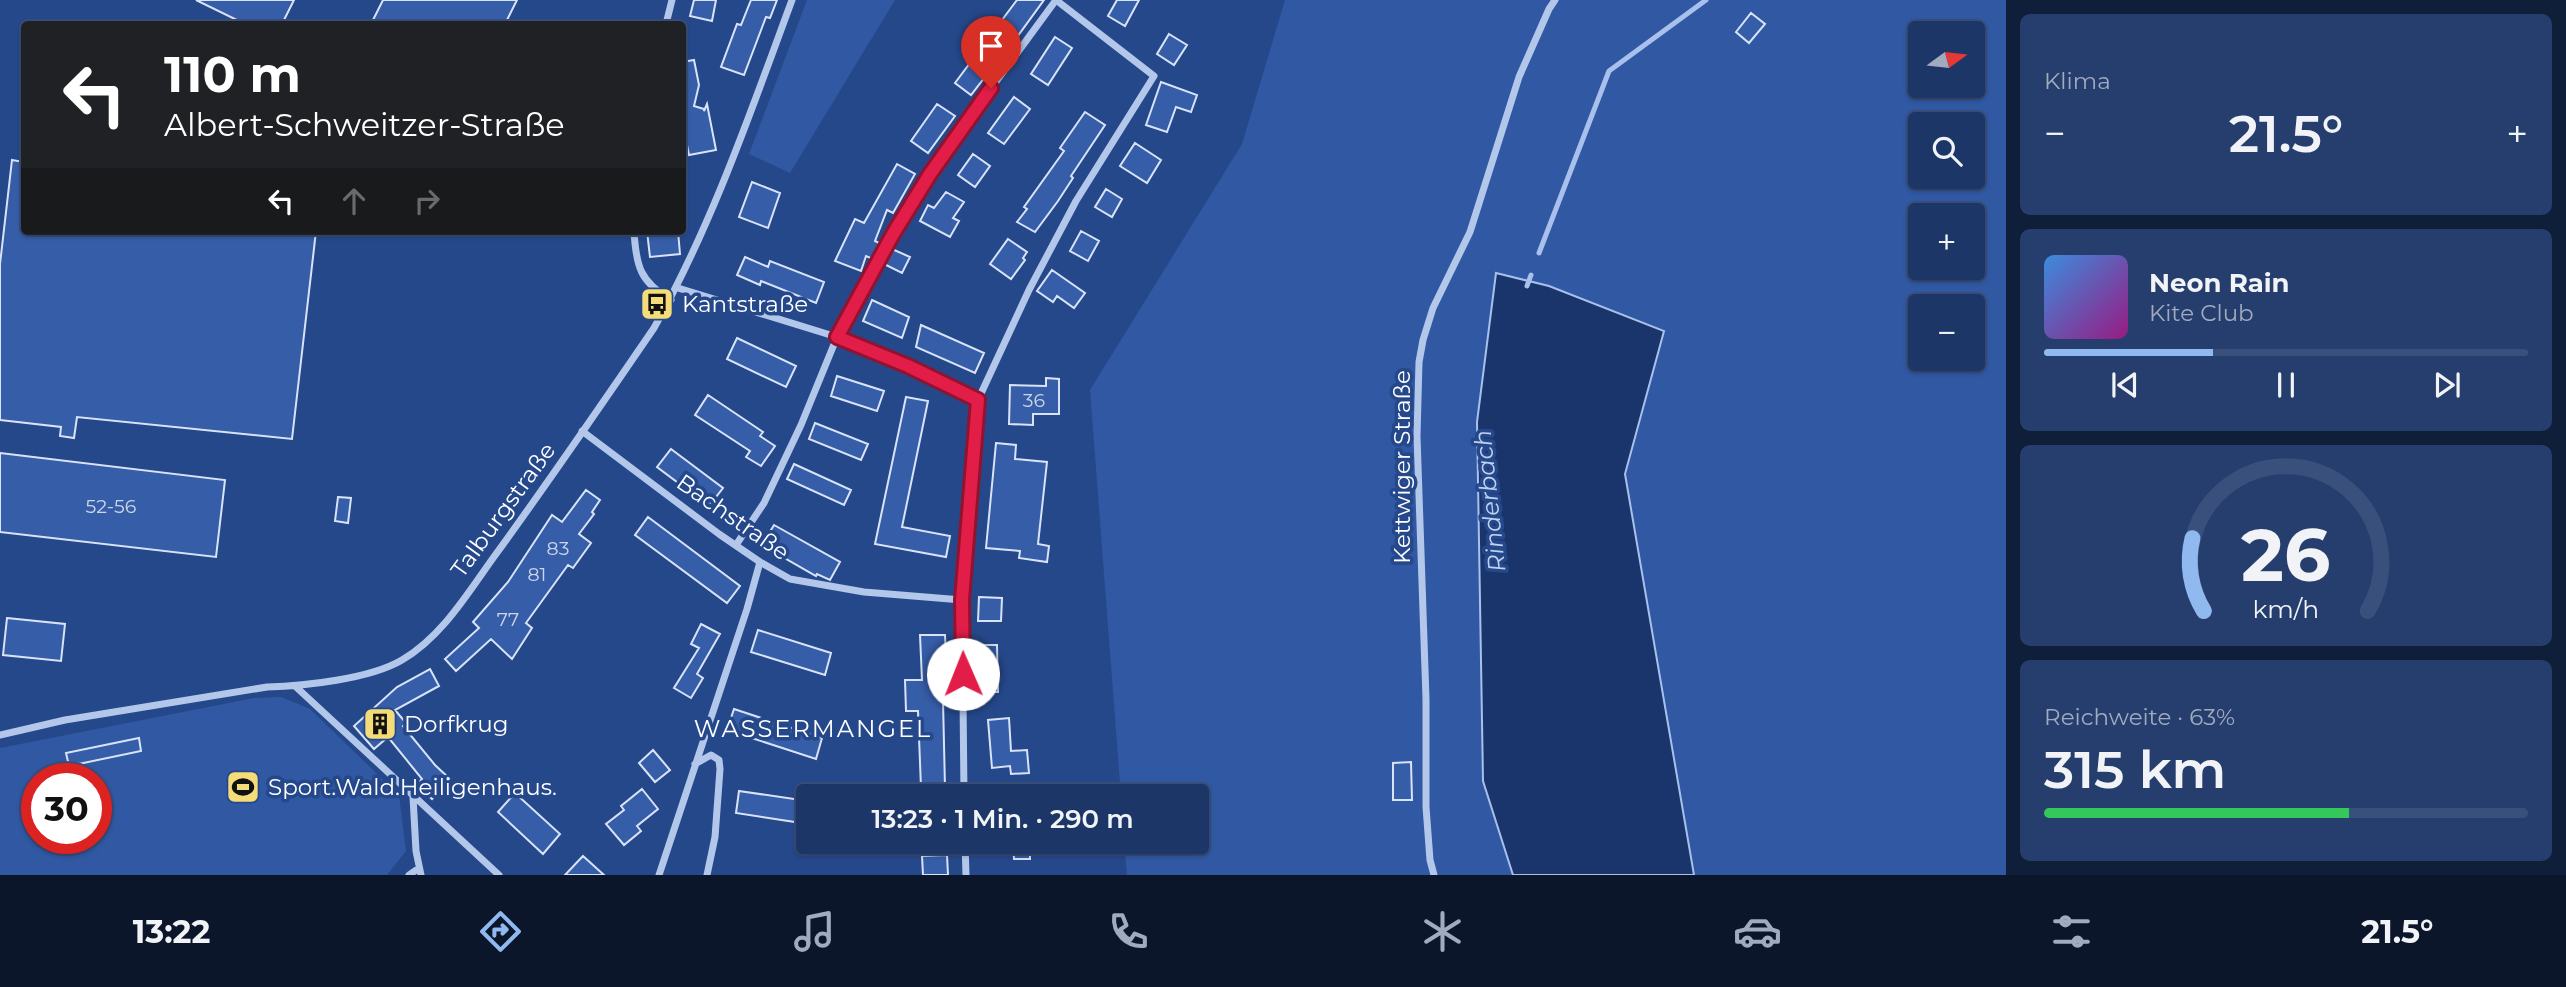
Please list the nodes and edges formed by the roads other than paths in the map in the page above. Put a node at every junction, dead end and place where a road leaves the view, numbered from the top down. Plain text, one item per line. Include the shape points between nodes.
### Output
1 (672, 0) edge
2 (792, 0) edge
3 (1056, 0) edge
4 (1555, 0) edge
5 (667, 21) edge
6 (634, 235) edge
7 (678, 288) junction
8 (671, 300) junction
9 (837, 337) junction
10 (978, 400) junction
11 (582, 431) junction
12 (736, 545) junction
13 (760, 562) junction
14 (962, 600) junction
15 (295, 686) junction
16 (0, 735) edge
17 (694, 764) junction
18 (964, 784) edge
19 (413, 797) junction
20 (965, 854) edge
21 (420, 872) edge
22 (410, 875) edge
23 (499, 875) edge
24 (659, 875) edge
25 (707, 875) edge
26 (966, 875) edge
27 (1434, 875) edge

1 - 5 street
2 - 7 street, Talburgstraße
3 - 9 street via 943,153
3 - 10 street via 1154,76 1076,201
4 - 27 street, Kettwiger Straße via 1519,77 1470,232 1433,308 1419,362 1426,807
6 - 8 street via 641,272 652,289
7 - 8 street, Talburgstraße
7 - 9 street
8 - 11 street, Talburgstraße
9 - 10 street
9 - 12 street via 764,503
10 - 14 street
11 - 12 street, Bachstraße
11 - 15 street, Talburgstraße via 468,593 423,645 401,661 375,671
12 - 13 street, Bachstraße
13 - 14 street, Bachstraße via 810,584
13 - 17 street
14 - 18 street
15 - 16 street, Talburgstraße via 65,720
15 - 19 street
17 - 24 street
17 - 25 street via 711,755 719,760 715,837
19 - 21 street
19 - 23 street
20 - 26 street
21 - 22 street

